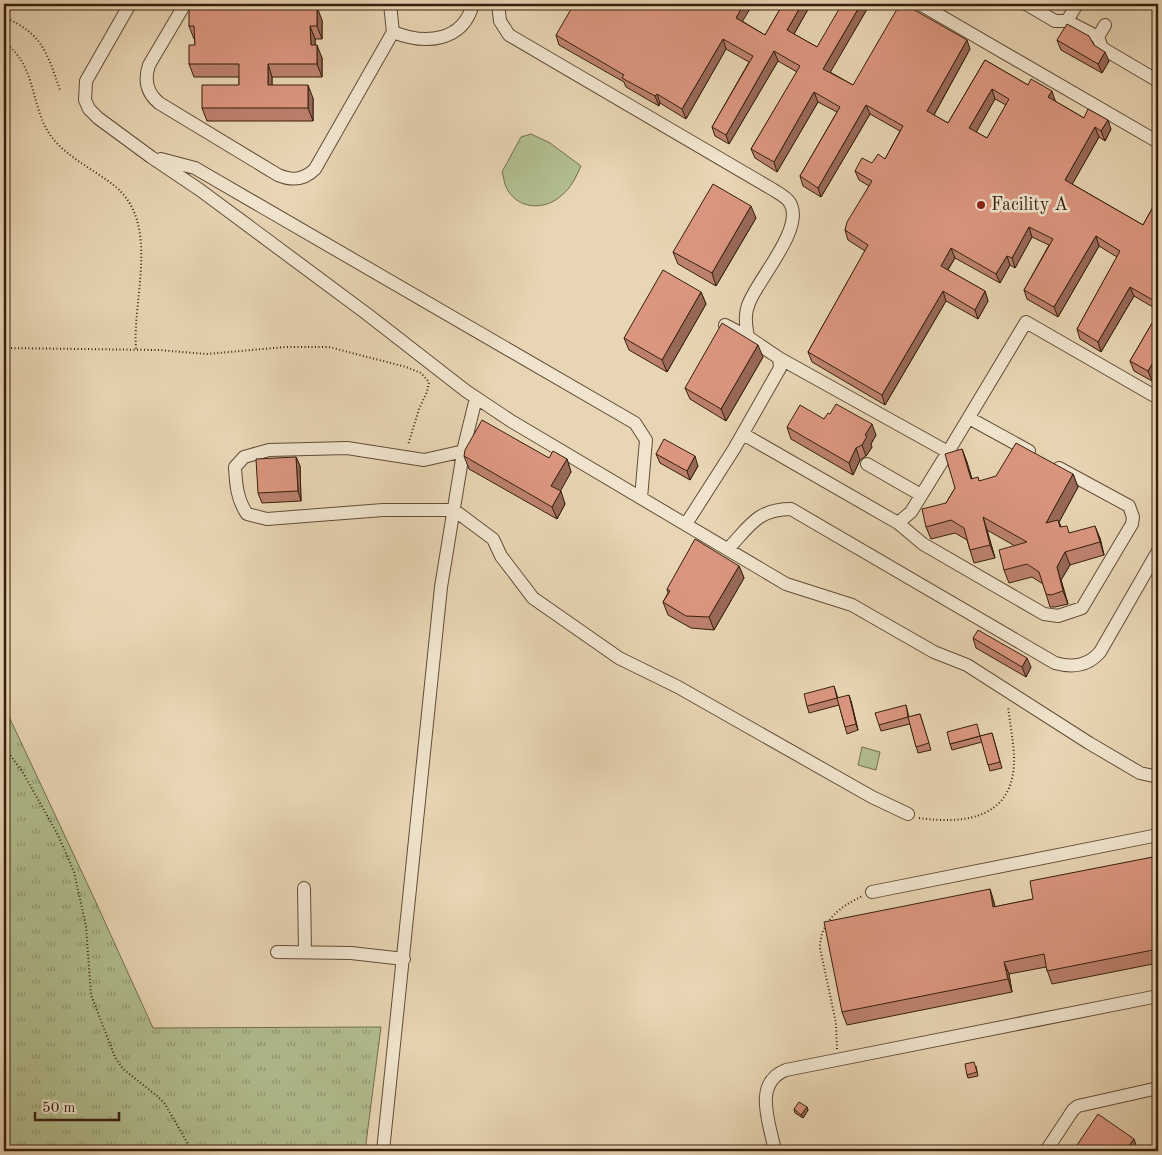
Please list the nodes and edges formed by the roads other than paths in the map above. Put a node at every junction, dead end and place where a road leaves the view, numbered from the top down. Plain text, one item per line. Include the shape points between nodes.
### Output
1 (130, 4) edge
2 (185, 4) edge
3 (390, 4) edge
4 (473, 4) edge
5 (498, 4) edge
6 (920, 4) edge
7 (1026, 4) edge
8 (1077, 4) edge
9 (1067, 21) junction
10 (1106, 24) dead end
11 (393, 32) junction
12 (1098, 37) junction
13 (1158, 81) edge
14 (1158, 142) edge
15 (151, 157) junction
16 (725, 325) edge
17 (748, 337) junction
18 (779, 358) junction
19 (476, 398) junction
20 (1158, 398) edge
21 (969, 418) junction
22 (742, 434) junction
23 (464, 451) junction
24 (948, 452) junction
25 (867, 464) dead end
26 (922, 495) junction
27 (641, 498) junction
28 (454, 510) junction
29 (898, 523) junction
30 (686, 524) junction
31 (728, 549) junction
32 (1158, 551) edge
33 (1158, 777) edge
34 (908, 814) road end
35 (1158, 835) edge
36 (304, 888) dead end
37 (872, 892) road end
38 (277, 952) dead end
39 (305, 952) junction
40 (404, 959) junction
41 (1158, 996) edge
42 (1158, 1088) edge
43 (383, 1151) edge
44 (775, 1151) edge
45 (1046, 1151) edge

1 - 15 lane via 86,81 85,100 98,118
2 - 11 lane via 149,65 146,84 151,96 286,178 302,177 315,168
3 - 11 lane
4 - 11 lane via 466,21 448,35 424,40
5 - 17 lane via 500,21 509,35 790,202 794,212 788,235 749,302 746,316
6 - 14 lane
7 - 9 lane via 1055,21
8 - 9 lane
9 - 12 lane
10 - 12 lane
12 - 13 lane via 1102,48
15 - 19 lane via 200,190
15 - 27 lane via 196,168 635,423 646,440
16 - 17 lane
17 - 18 lane
18 - 22 lane via 780,368
18 - 24 lane
19 - 23 lane
19 - 27 lane
20 - 21 lane via 1026,322
21 - 24 lane
21 - 29 lane via 1129,506 1132,524 1082,608 1058,616 1044,614 924,544
22 - 29 lane
22 - 30 lane
23 - 28 lane
23 - 28 lane via 424,460 347,448 269,450 244,457 235,467 236,488 246,514 267,518 384,510
24 - 26 lane
25 - 26 lane
26 - 29 lane via 911,512
27 - 30 lane
28 - 34 lane via 493,539 501,556 533,598 619,658 678,687
28 - 40 lane via 441,587
30 - 31 lane
31 - 32 lane via 758,516 791,509 1055,663 1073,666 1086,663 1100,652
31 - 33 lane via 786,584 852,605 934,652 967,665 1089,744 1140,773
35 - 37 lane
36 - 39 lane
38 - 39 lane
39 - 40 lane
40 - 43 lane
41 - 44 lane via 779,1072 765,1094
42 - 45 lane via 1078,1106

